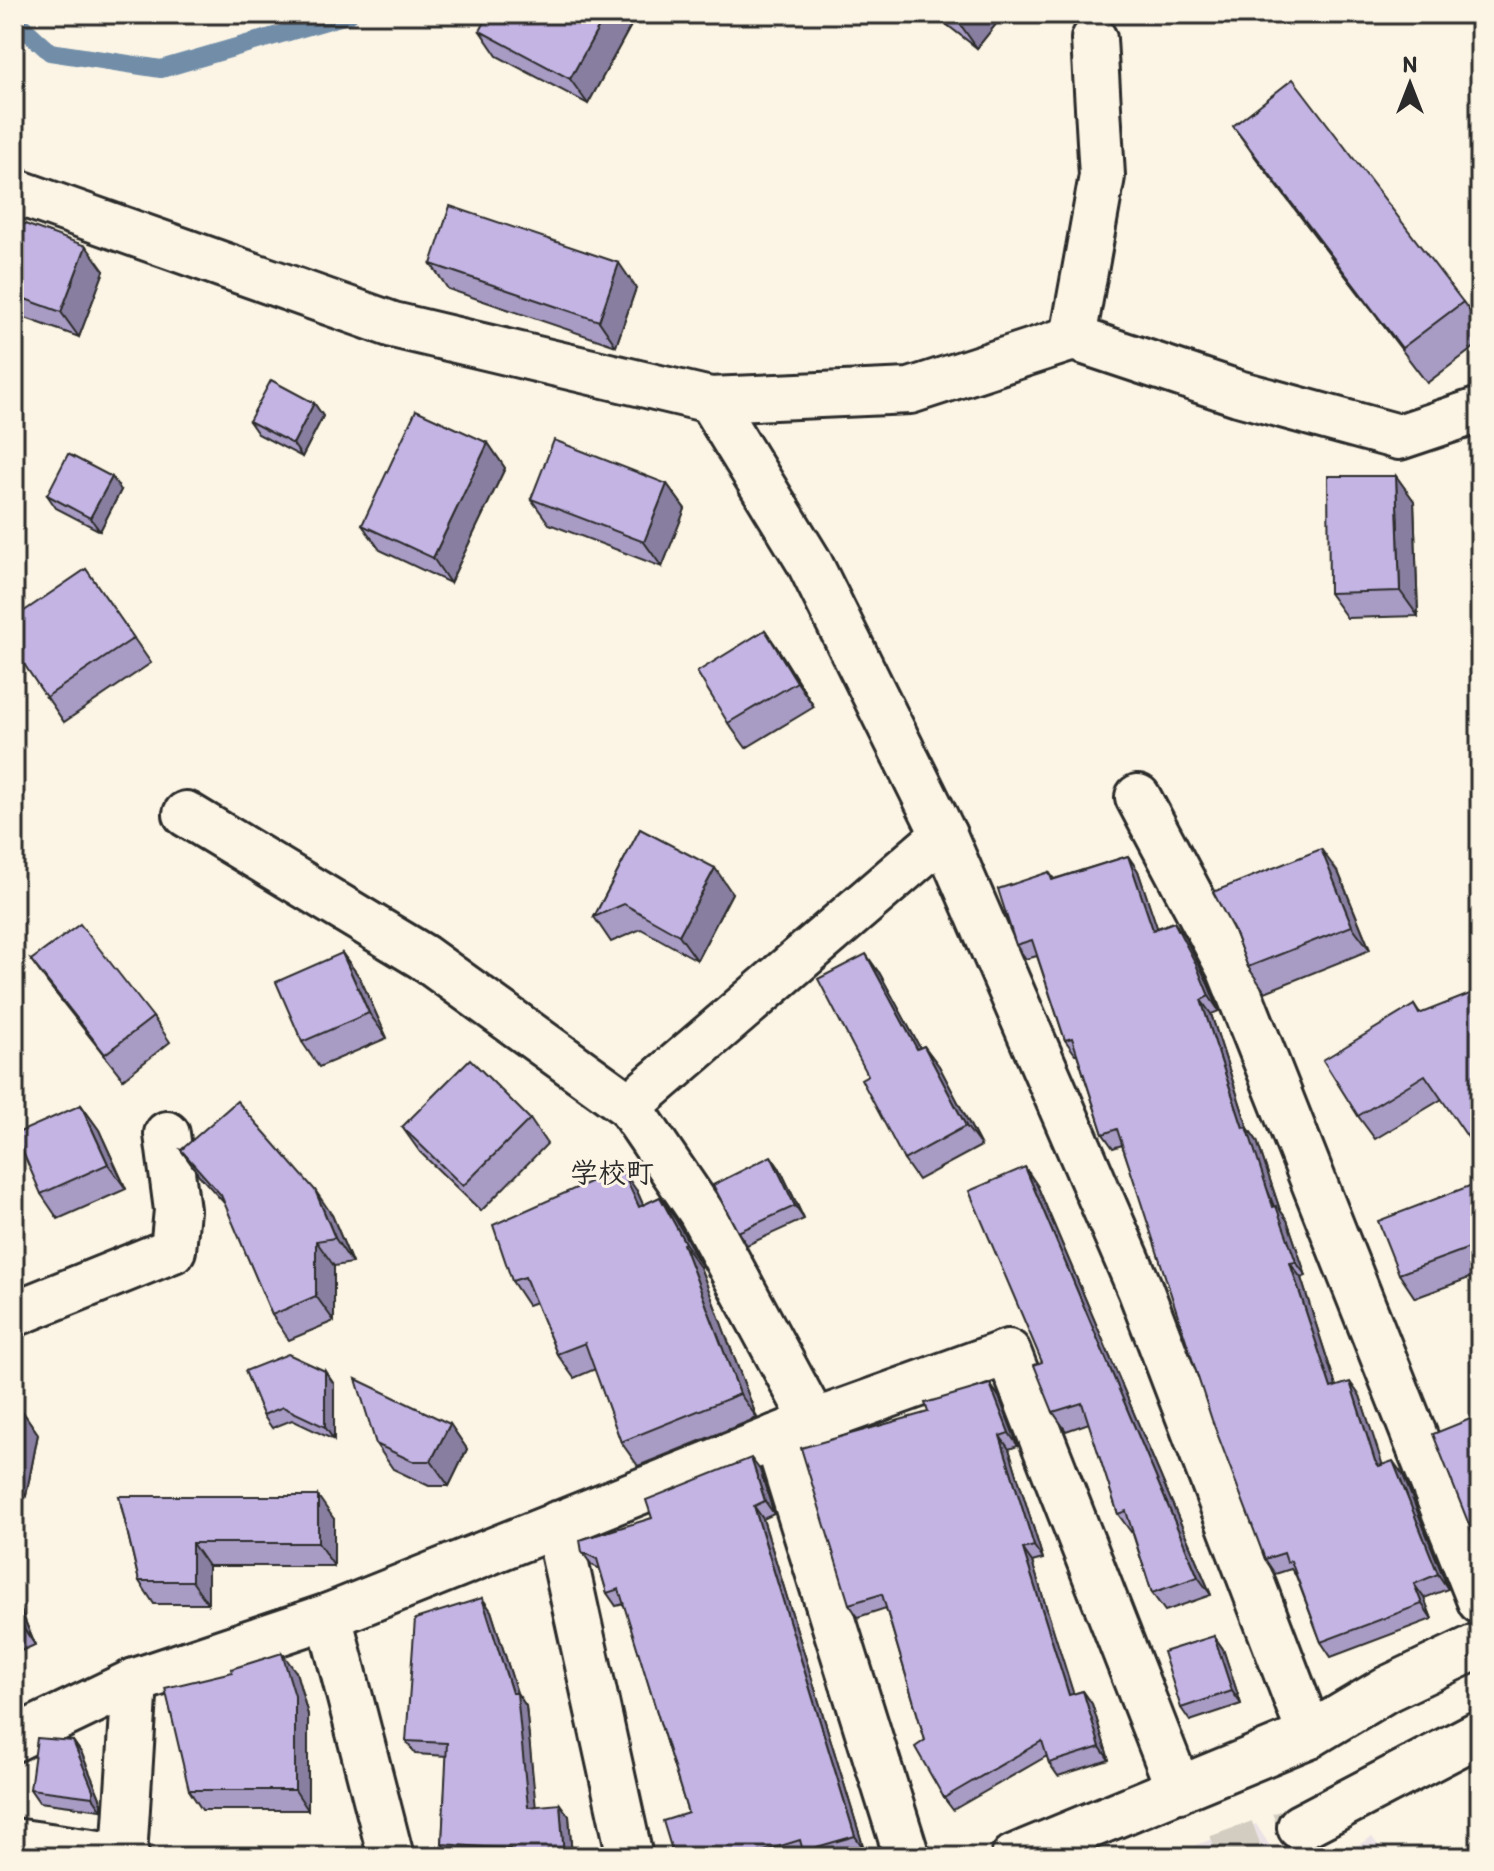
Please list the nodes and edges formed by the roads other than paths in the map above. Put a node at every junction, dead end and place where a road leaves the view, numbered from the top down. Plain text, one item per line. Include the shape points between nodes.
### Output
1 (1094, 39) dead end
2 (14, 191) edge
3 (1073, 338) junction
4 (710, 400) junction
5 (1480, 410) edge
6 (1138, 797) dead end
7 (186, 814) dead end
8 (944, 835) junction
9 (629, 1106) junction
10 (167, 1134) dead end
11 (14, 1314) edge
12 (795, 1430) junction
13 (557, 1524) junction
14 (1480, 1601) edge
15 (329, 1616) junction
16 (1480, 1645) edge
17 (135, 1681) junction
18 (1480, 1733) edge
19 (1310, 1735) junction
20 (14, 1739) edge
21 (1179, 1790) junction
22 (1300, 1827) tunnel mouth
23 (14, 1841) edge
24 (126, 1857) edge
25 (391, 1857) edge
26 (630, 1857) edge
27 (907, 1857) edge
28 (1014, 1857) edge

1 - 3 street via 1102,176
2 - 4 street via 393,325
3 - 4 street via 910,391
3 - 5 street via 1238,393 1399,437
4 - 8 street via 809,562
6 - 14 street via 1229,968
7 - 9 street via 423,957
8 - 9 street
8 - 19 street via 1140,1289
9 - 12 street via 701,1212
10 - 11 street via 177,1210 173,1250
12 - 13 street
12 - 21 street via 1008,1352
12 - 27 street
13 - 15 street
13 - 26 street
15 - 17 street
15 - 25 street
16 - 19 street via 1387,1689
17 - 20 street
17 - 24 street
18 - 22 street
19 - 21 street
21 - 28 street
23 - 24 street

